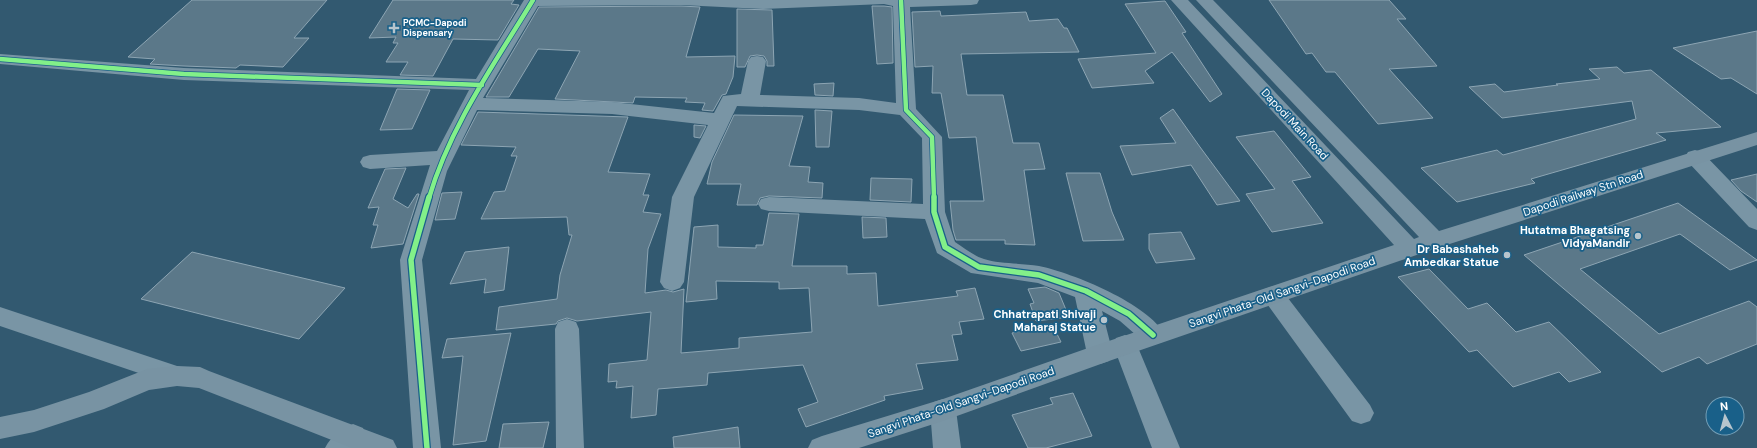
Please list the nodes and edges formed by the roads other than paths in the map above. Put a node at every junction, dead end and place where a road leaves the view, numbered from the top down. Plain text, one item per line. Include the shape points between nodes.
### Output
1 (682, 0) edge
2 (881, 0) edge
3 (971, 0) edge
4 (1179, 0) edge
5 (1204, 0) edge
6 (533, 1) edge
7 (896, 1) edge
8 (0, 59) edge
9 (757, 61) dead end
10 (482, 85) junction
11 (749, 101) junction
12 (470, 104) junction
13 (906, 110) junction
14 (720, 120) junction
15 (1757, 138) edge
16 (443, 157) junction
17 (1695, 157) junction
18 (370, 162) dead end
19 (769, 204) dead end
20 (934, 212) junction
21 (1757, 222) edge
22 (1435, 240) junction
23 (1410, 249) junction
24 (672, 282) dead end
25 (1086, 292) junction
26 (1273, 295) junction
27 (0, 316) edge
28 (567, 329) dead end
29 (1153, 335) junction
30 (1125, 345) junction
31 (1100, 354) junction
32 (177, 376) junction
33 (943, 410) junction
34 (1361, 413) dead end
35 (0, 428) edge
36 (346, 442) edge
37 (383, 448) edge
38 (427, 448) edge
39 (570, 448) edge
40 (822, 448) edge
41 (947, 448) edge
42 (1166, 448) edge

1 - 2 street via 763,4
1 - 6 street
3 - 7 street
4 - 23 main road, Dapodi Main Road
5 - 22 main road, Dapodi Main Road
6 - 10 street
7 - 13 street
8 - 10 street via 184,74
9 - 11 street
10 - 12 street
11 - 13 street via 859,104
11 - 14 street via 730,100
12 - 14 street via 612,108
12 - 16 street
13 - 20 street via 932,137
14 - 24 street via 683,197
15 - 17 main road, Dapodi Railway Stn Road
16 - 18 street
16 - 38 street via 411,260
17 - 21 street
17 - 22 main road, Dapodi Railway Stn Road
19 - 20 street
20 - 25 street via 945,247 979,266 1039,275
22 - 23 main road, Dapodi Railway Stn Road
23 - 26 main road, Sangvi Phata-Old Sangvi-Dapodi Road
25 - 29 street via 1129,314
25 - 31 street
26 - 29 main road, Sangvi Phata-Old Sangvi-Dapodi Road
26 - 34 street
27 - 32 street
28 - 39 street
29 - 30 main road, Sangvi Phata-Old Sangvi-Dapodi Road
30 - 31 main road, Sangvi Phata-Old Sangvi-Dapodi Road
30 - 42 street
31 - 33 main road, Sangvi Phata-Old Sangvi-Dapodi Road
32 - 35 main road via 148,380 34,421
32 - 36 main road via 200,378
33 - 40 main road, Sangvi Phata-Old Sangvi-Dapodi Road
33 - 41 street
36 - 37 main road

